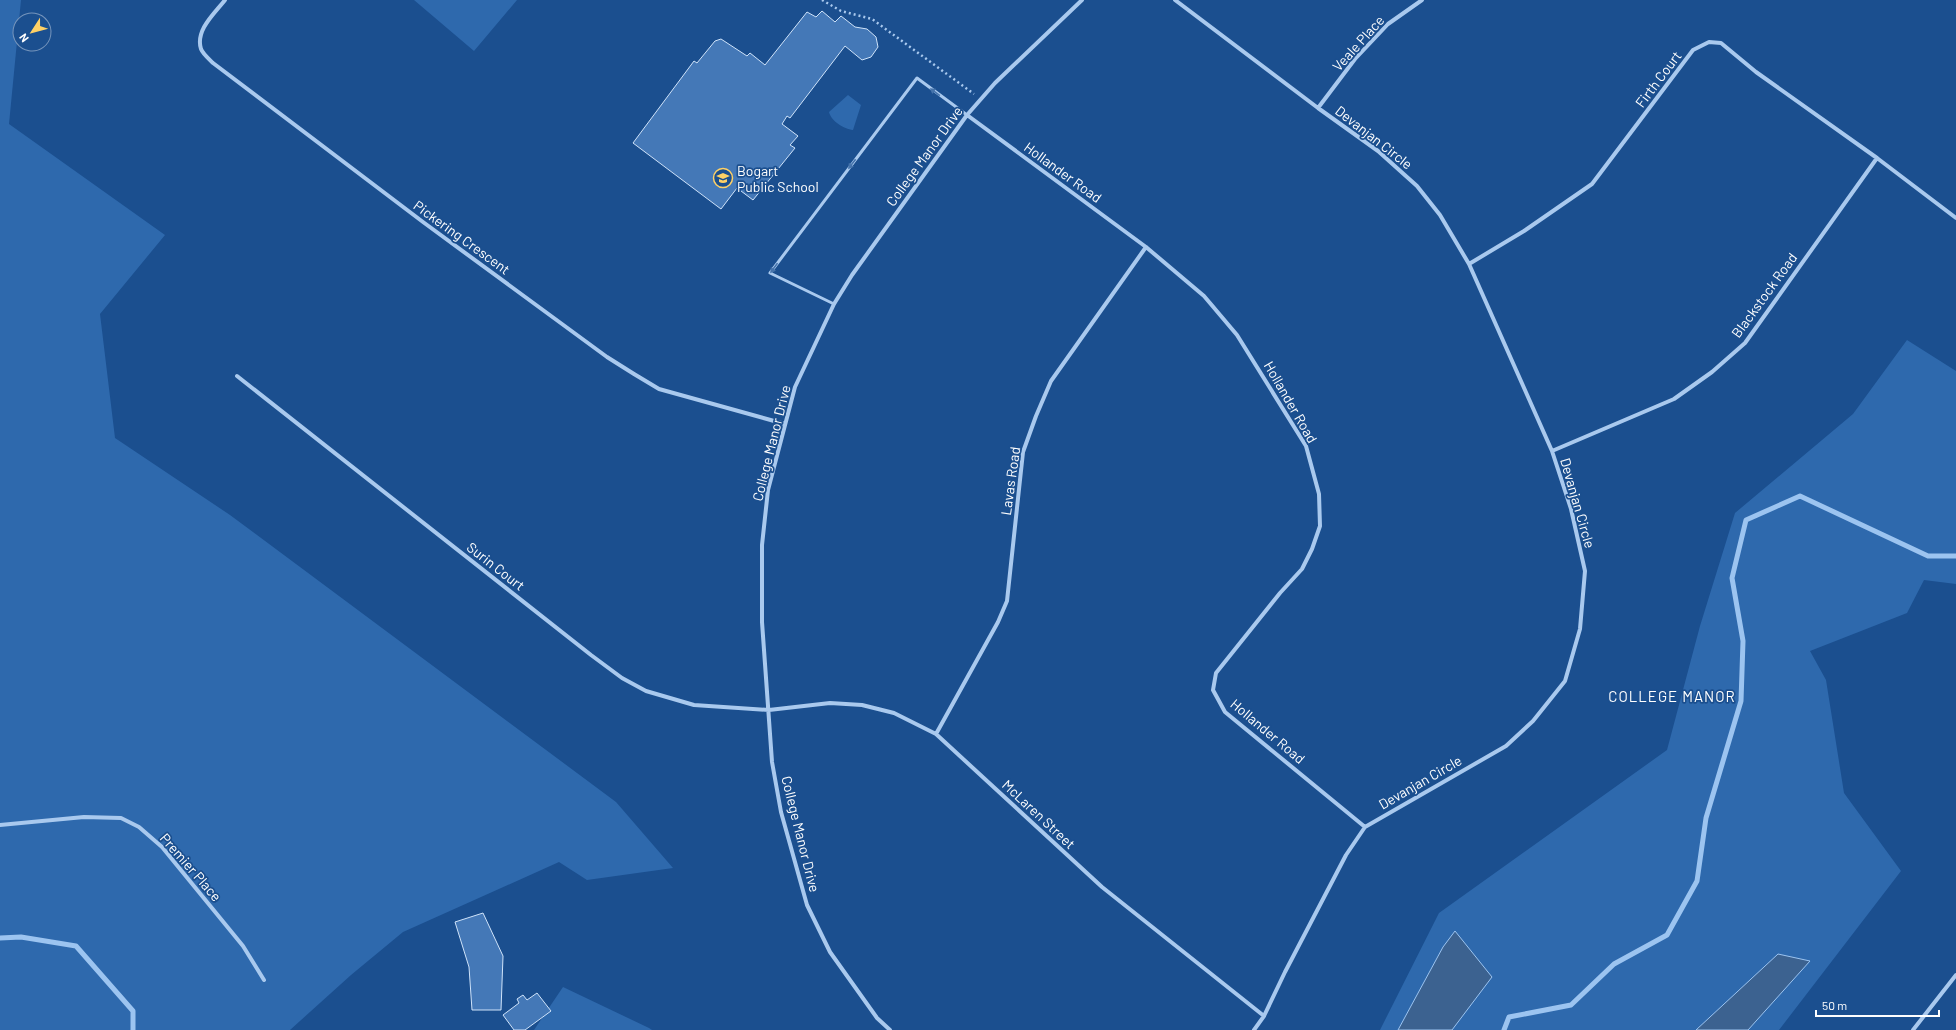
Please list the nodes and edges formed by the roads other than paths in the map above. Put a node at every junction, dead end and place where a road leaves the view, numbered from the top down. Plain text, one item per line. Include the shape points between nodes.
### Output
1 (225, 0) edge
2 (1082, 0) edge
3 (1175, 0) edge
4 (1422, 0) edge
5 (1318, 108) junction
6 (967, 115) junction
7 (1877, 158) junction
8 (1956, 218) edge
9 (1146, 247) junction
10 (1469, 264) junction
11 (834, 304) junction
12 (237, 376) dead end
13 (785, 424) junction
14 (1552, 451) junction
15 (769, 710) junction
16 (936, 734) junction
17 (0, 825) edge
18 (1365, 826) junction
19 (1956, 975) edge
20 (264, 980) dead end
21 (1264, 1016) junction
22 (890, 1030) edge
23 (1254, 1030) edge
24 (1913, 1030) edge

1 - 13 street, Pickering Crescent via 209,19 200,40 201,51 213,63 607,357 659,389
2 - 6 street, College Manor Drive via 995,83
3 - 5 street, Devanjan Circle
4 - 5 street, Veale Place via 1388,24 1375,37
5 - 10 street, Devanjan Circle via 1378,151 1417,186 1440,215
6 - 9 street, Hollander Road
6 - 11 street, College Manor Drive
6 -> 11 lane via 917,78 770,273
7 - 8 street, Firth Court
7 - 10 street, Firth Court via 1756,72 1721,43 1709,42 1693,50 1592,184 1524,231
7 - 14 street, Blackstock Road via 1745,343 1712,372 1674,399
9 - 16 street, Lavas Road via 1051,381 1023,452 1007,601
9 - 18 street, Hollander Road via 1204,296 1238,335 1306,446 1318,494 1320,526 1302,569 1216,673 1213,690 1225,712
10 - 14 street, Devanjan Circle
11 - 13 street, College Manor Drive via 795,387
12 - 15 street, Surin Court via 622,678 646,692 694,705
13 - 15 street, College Manor Drive via 768,490 762,545 762,622
14 - 18 street, Devanjan Circle via 1571,509 1585,571 1580,629 1565,681 1534,721 1506,746
15 - 16 street, McLaren Street via 830,703 862,705 894,713
15 - 22 street, College Manor Drive via 772,762 781,812 807,905 830,952 876,1018
16 - 21 street, McLaren Street via 1102,887
17 - 20 street, Premier Place via 84,817 121,818 139,827 162,847 243,946
18 - 21 street, Devanjan Circle via 1346,855 1284,972
19 - 24 street
21 - 23 street, Devanjan Circle

